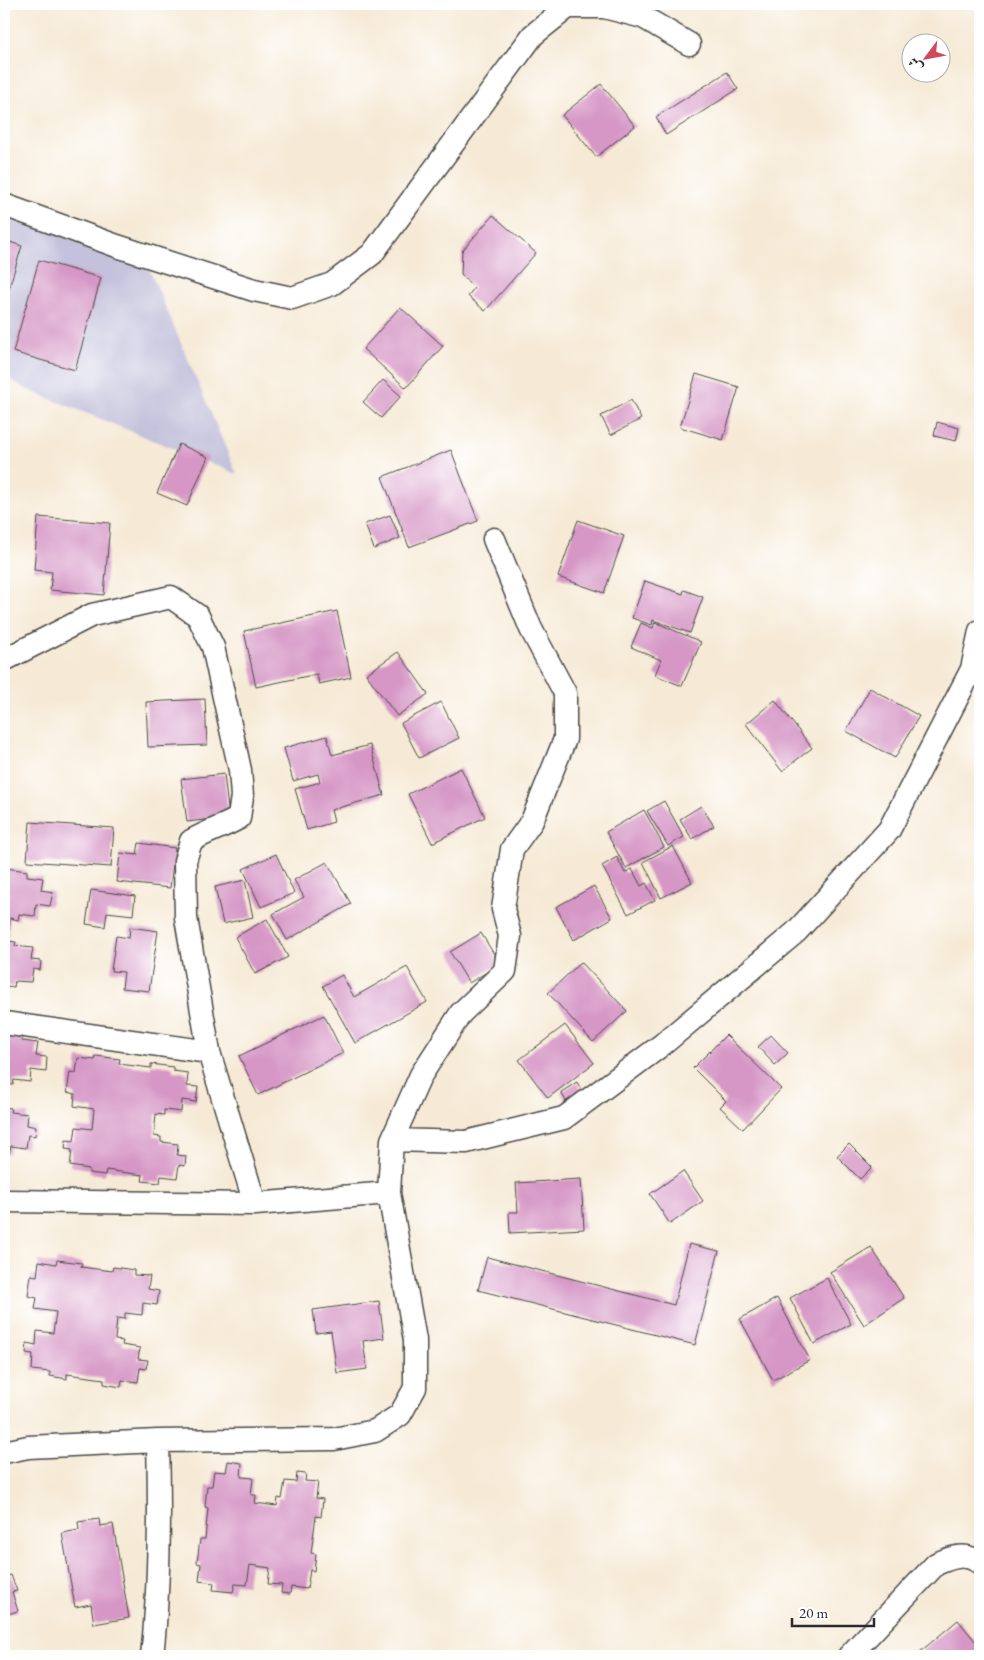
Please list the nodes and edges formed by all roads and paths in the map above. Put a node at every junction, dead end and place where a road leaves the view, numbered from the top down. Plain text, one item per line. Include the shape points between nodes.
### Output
1 (689, 44) dead end
2 (4, 205) edge
3 (494, 539) dead end
4 (980, 631) edge
5 (4, 660) edge
6 (4, 1023) edge
7 (209, 1052) junction
8 (392, 1140) junction
9 (389, 1193) junction
10 (4, 1201) edge
11 (254, 1204) junction
12 (158, 1441) junction
13 (4, 1452) edge
14 (980, 1563) edge
15 (152, 1656) edge
16 (849, 1656) edge

1 - 2 street via 643,17 604,7 568,6 533,36 372,254 332,284 292,298 254,290 117,246
3 - 8 street via 531,629 565,693 565,739 532,821 512,849 503,910 510,936 505,970 461,1013 421,1075
4 - 8 street via 972,669 889,830 796,932 663,1044 564,1118 466,1142
5 - 7 street via 92,615 140,603 171,596 198,616 213,647 240,770 242,796 239,818 191,841 185,861 186,918
6 - 7 street
7 - 11 street
8 - 9 street
9 - 11 street
9 - 12 street via 415,1340 415,1388 400,1415 375,1431 334,1439
10 - 11 street
12 - 13 street via 28,1447
12 - 15 street via 160,1524
14 - 16 street via 967,1556 953,1556 936,1564

